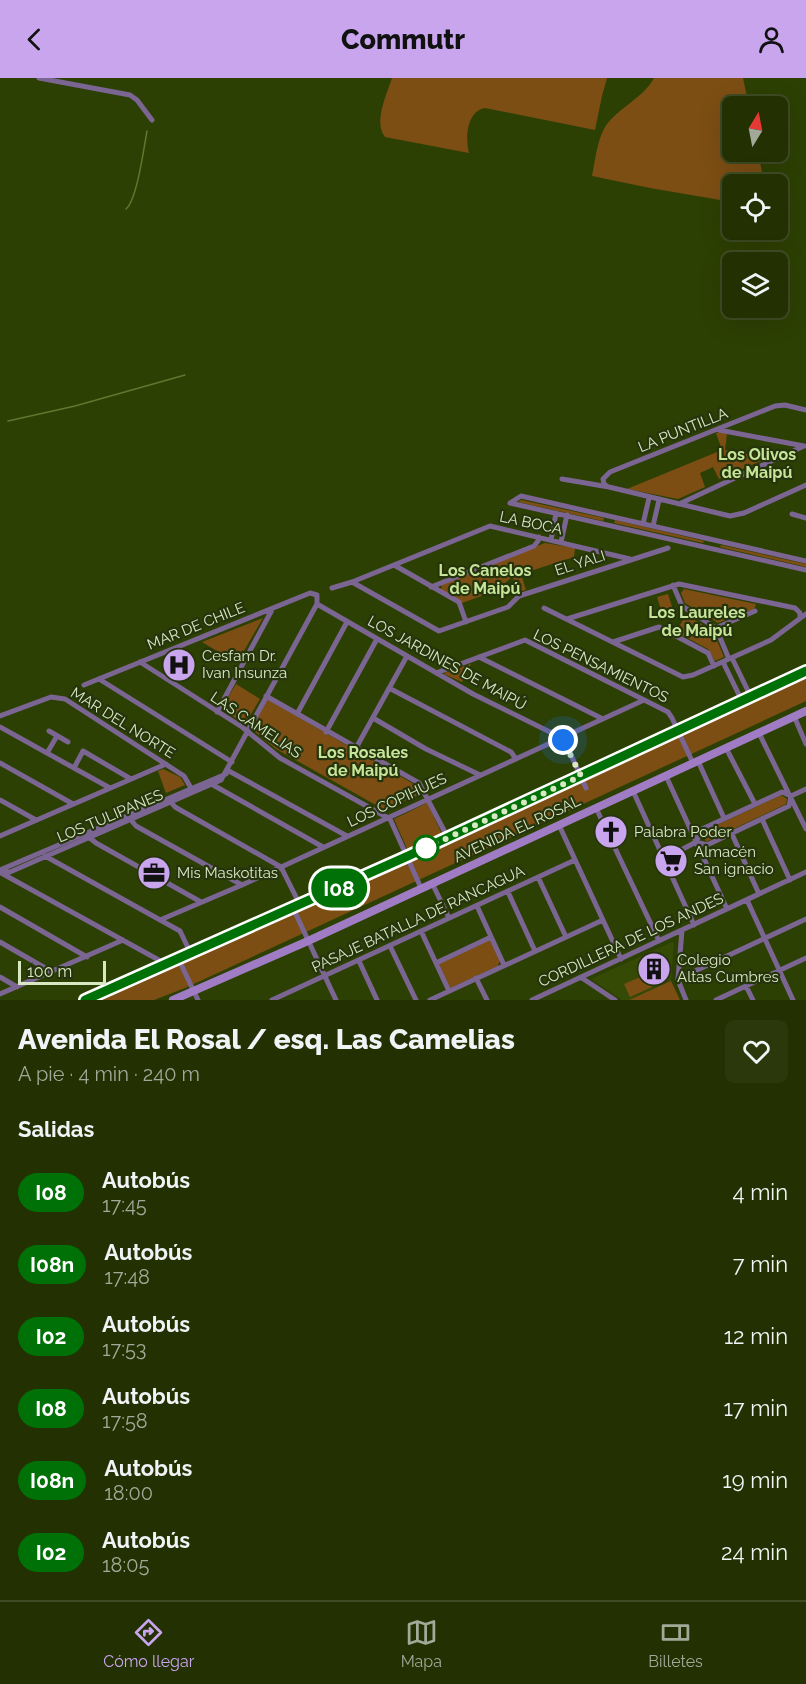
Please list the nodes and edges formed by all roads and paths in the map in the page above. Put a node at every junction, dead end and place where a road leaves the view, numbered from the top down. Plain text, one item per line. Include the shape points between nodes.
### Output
1 (39, 78) edge
2 (152, 120) dead end
3 (806, 410) edge
4 (718, 430) junction
5 (805, 446) edge
6 (562, 479) dead end
7 (806, 485) edge
8 (609, 487) junction
9 (649, 498) junction
10 (659, 500) junction
11 (678, 504) junction
12 (556, 513) junction
13 (792, 514) dead end
14 (567, 516) junction
15 (609, 516) junction
16 (806, 518) edge
17 (643, 524) junction
18 (607, 525) junction
19 (653, 526) junction
20 (539, 537) junction
21 (551, 540) junction
22 (713, 540) junction
23 (561, 542) junction
24 (668, 548) dead end
25 (711, 549) junction
26 (632, 559) junction
27 (806, 561) edge
28 (394, 565) junction
29 (806, 570) edge
30 (352, 582) junction
31 (673, 585) junction
32 (431, 587) junction
33 (332, 588) dead end
34 (317, 595) joint
35 (317, 604) junction
36 (273, 608) junction
37 (544, 608) dead end
38 (755, 610) dead end
39 (803, 615) edge
40 (567, 619) junction
41 (347, 622) junction
42 (466, 622) junction
43 (716, 628) junction
44 (377, 639) junction
45 (613, 642) junction
46 (407, 656) junction
47 (478, 657) junction
48 (728, 660) junction
49 (140, 662) junction
50 (714, 666) junction
51 (806, 672) edge
52 (436, 673) junction
53 (99, 679) junction
54 (84, 685) dead end
55 (389, 688) junction
56 (266, 696) junction
57 (751, 697) junction
58 (644, 700) junction
59 (742, 701) junction
60 (806, 711) edge
61 (217, 712) junction
62 (297, 714) junction
63 (0, 716) edge
64 (794, 716) junction
65 (373, 718) junction
66 (603, 719) junction
67 (0, 727) edge
68 (49, 731) dead end
69 (679, 731) junction
70 (246, 732) junction
71 (326, 732) junction
72 (759, 733) junction
73 (57, 736) junction
74 (560, 738) junction
75 (68, 742) dead end
76 (806, 744) edge
77 (356, 748) junction
78 (726, 748) junction
79 (47, 753) junction
80 (516, 759) junction
81 (232, 762) junction
82 (695, 762) junction
83 (0, 763) edge
84 (166, 764) junction
85 (74, 768) junction
86 (227, 772) junction
87 (480, 775) junction
88 (581, 776) junction
89 (666, 776) junction
90 (131, 779) junction
91 (213, 785) junction
92 (110, 788) junction
93 (190, 788) junction
94 (586, 789) dead end
95 (806, 789) edge
96 (633, 791) junction
97 (791, 796) junction
98 (428, 799) junction
99 (0, 800) edge
100 (170, 800) junction
101 (73, 804) junction
102 (755, 804) junction
103 (596, 808) junction
104 (388, 818) junction
105 (724, 818) junction
106 (762, 819) junction
107 (36, 820) junction
108 (131, 820) junction
109 (559, 825) junction
110 (806, 829) edge
111 (732, 834) junction
112 (0, 836) edge
113 (347, 836) junction
114 (90, 838) junction
115 (448, 838) junction
116 (696, 842) junction
117 (323, 847) junction
118 (44, 854) junction
119 (408, 856) junction
120 (664, 859) junction
121 (575, 860) junction
122 (281, 867) junction
123 (0, 871) edge
124 (806, 872) edge
125 (538, 877) junction
126 (790, 879) junction
127 (432, 883) junction
128 (242, 885) junction
129 (421, 888) junction
130 (508, 892) junction
131 (759, 894) junction
132 (747, 900) junction
133 (201, 902) junction
134 (477, 906) junction
135 (0, 907) edge
136 (296, 907) junction
137 (727, 909) junction
138 (449, 918) junction
139 (806, 919) edge
140 (160, 920) junction
141 (603, 920) junction
142 (694, 924) junction
143 (682, 930) junction
144 (421, 931) junction
145 (491, 937) junction
146 (566, 937) junction
147 (765, 938) junction
148 (123, 940) junction
149 (308, 941) junction
150 (659, 941) junction
151 (0, 942) edge
152 (390, 946) junction
153 (535, 951) junction
154 (191, 954) junction
155 (87, 957) junction
156 (806, 958) edge
157 (621, 959) junction
158 (179, 960) junction
159 (359, 961) junction
160 (436, 963) junction
161 (167, 965) junction
162 (504, 965) junction
163 (780, 970) junction
164 (52, 972) junction
165 (324, 975) junction
166 (0, 977) edge
167 (476, 978) junction
168 (580, 978) junction
169 (678, 979) junction
170 (746, 986) junction
171 (17, 987) junction
172 (449, 991) junction
173 (194, 992) junction
174 (286, 993) junction
175 (0, 994) edge
176 (86, 1000) edge
177 (174, 1000) edge
178 (198, 1000) edge
179 (272, 1000) edge
180 (289, 1000) edge
181 (336, 1000) edge
182 (378, 1000) edge
183 (416, 1000) edge
184 (430, 1000) edge
185 (487, 1000) edge
186 (532, 1000) edge
187 (615, 1000) edge
188 (686, 1000) edge
189 (716, 1000) edge
190 (753, 1000) edge
191 (794, 1000) edge

1 - 2 street via 130,95
3 - 4 street, LA PUNTILLA via 775,406
4 - 5 street
4 - 8 street, LA PUNTILLA via 610,472 603,479
5 - 11 street
6 - 8 street
7 - 11 street via 733,516
8 - 9 street
9 - 10 street
9 - 17 street
10 - 11 street
10 - 19 street
12 - 14 street
12 - 15 street via 510,502 521,496
12 - 21 street
13 - 16 street
14 - 18 street
14 - 23 street
15 - 17 street
15 - 18 street
17 - 19 street
18 - 25 street
19 - 22 street
20 - 21 street, LA BOCA
20 - 28 street, LA BOCA via 486,527
20 - 32 street via 534,546
21 - 23 street, LA BOCA
22 - 25 street
22 - 27 street
23 - 26 street, LA BOCA
24 - 26 street, EL YALI
25 - 29 street
26 - 42 street, EL YALI via 519,596 508,607
28 - 30 street, LA BOCA
28 - 32 street
30 - 33 street, LA BOCA
30 - 42 street, EL YALI via 436,630
31 - 39 street via 684,584 795,608
31 - 40 street
31 - 43 street via 682,606
32 - 42 street via 459,602
34 - 35 street, LOS TULIPANES
34 - 36 street, MAR DE CHILE via 310,593
35 - 41 street, LOS JARDINES DE MAIPÚ
35 - 56 street, LOS TULIPANES
36 - 49 street, MAR DE CHILE
36 - 61 street
37 - 40 street
38 - 43 street
39 - 48 street via 771,640
40 - 45 street
41 - 44 street, LOS JARDINES DE MAIPÚ
41 - 62 street
43 - 48 street
44 - 46 street, LOS JARDINES DE MAIPÚ
44 - 71 street
45 - 50 street via 677,676 687,677
45 - 50 street via 659,627 708,653
46 - 52 street, LOS JARDINES DE MAIPÚ
46 - 55 street
47 - 52 street, LOS PENSAMIENTOS
47 - 58 street, LOS PENSAMIENTOS via 525,640
47 - 66 street
48 - 50 street
48 - 57 street
48 - 59 street
49 - 53 street, MAR DE CHILE
49 - 61 street, LAS CAMELIAS
51 - 57 street, AVENIDA EL ROSAL
52 - 74 street, LOS JARDINES DE MAIPÚ
53 - 54 street, MAR DE CHILE
53 - 81 street
55 - 65 street
55 - 80 street via 511,752
56 - 62 street
56 - 70 street, LOS TULIPANES
57 - 59 street, AVENIDA EL ROSAL
58 - 66 street, LOS COPIHUES
58 - 69 street, LOS PENSAMIENTOS via 669,713
59 - 69 street, AVENIDA EL ROSAL
60 - 64 street, AVENIDA EL ROSAL
61 - 70 street, LAS CAMELIAS
62 - 71 street
63 - 84 street, MAR DEL NORTE via 51,697 62,698
64 - 72 street, AVENIDA EL ROSAL
64 - 76 street
65 - 77 street
65 - 87 street
66 - 74 street, LOS COPIHUES
67 - 79 street
68 - 73 street
69 - 82 street, LOS PENSAMIENTOS
69 - 88 street, AVENIDA EL ROSAL
70 - 81 street, LOS TULIPANES
70 - 104 street, LAS CAMELIAS via 280,758
71 - 77 street
72 - 78 street, AVENIDA EL ROSAL
72 - 97 street
73 - 75 street
73 - 79 street
74 - 80 street, LOS COPIHUES
74 - 88 street
77 - 98 street via 418,783
78 - 82 street, AVENIDA EL ROSAL
78 - 102 street
79 - 85 street
80 - 87 street, LOS COPIHUES
81 - 86 street, LOS TULIPANES
82 - 89 street, AVENIDA EL ROSAL
82 - 105 street, LOS PENSAMIENTOS
83 - 101 street
84 - 90 street
84 - 93 street, MAR DEL NORTE via 184,776
85 - 90 street via 83,751
85 - 92 street
86 - 91 street, LOS TULIPANES
86 - 93 street, LOS TULIPANES
86 - 113 street
87 - 98 street, LOS COPIHUES
88 - 94 street
88 - 115 street, AVENIDA EL ROSAL
89 - 96 street, AVENIDA EL ROSAL
89 - 116 street
90 - 92 street
91 - 100 street, LOS TULIPANES
91 - 117 street
92 - 101 street
93 - 100 street, LOS TULIPANES
95 - 97 street
96 - 103 street, AVENIDA EL ROSAL
96 - 120 street
97 - 102 street via 782,792
97 - 106 street via 789,806
97 - 110 street
98 - 104 street, LOS COPIHUES
98 - 115 street
99 - 107 street
100 - 108 street, LOS TULIPANES
100 - 118 street, LOS TULIPANES
100 - 122 street
101 - 107 street
102 - 105 street
103 - 109 street, AVENIDA EL ROSAL
103 - 150 street
104 - 113 street, LOS COPIHUES
104 - 119 street
105 - 116 street via 700,830
106 - 111 street
106 - 126 street
107 - 112 street
108 - 114 street, LOS TULIPANES
108 - 128 street
109 - 121 street
109 - 127 street, AVENIDA EL ROSAL
111 - 116 street via 707,846
111 - 131 street
113 - 117 street, LOS COPIHUES
114 - 118 street, LOS TULIPANES
114 - 133 street
115 - 119 street, AVENIDA EL ROSAL
116 - 120 street
116 - 137 street
117 - 122 street, LOS COPIHUES
118 - 123 street, LOS TULIPANES via 10,872
118 - 140 street
119 - 129 street
119 - 136 street, AVENIDA EL ROSAL
120 - 142 street
121 - 125 street, PASAJE BATALLA DE RANCAGUA
121 - 141 street
122 - 128 street, LOS COPIHUES
122 - 136 street
123 - 148 street
124 - 126 street, CORDILLERA DE LOS ANDES
125 - 130 street, PASAJE BATALLA DE RANCAGUA
125 - 146 street
126 - 131 street, CORDILLERA DE LOS ANDES
127 - 129 street, AVENIDA EL ROSAL
127 - 138 street
128 - 133 street, LOS COPIHUES
129 - 149 street, AVENIDA EL ROSAL
130 - 134 street, PASAJE BATALLA DE RANCAGUA
130 - 153 street
131 - 132 street, CORDILLERA DE LOS ANDES
132 - 137 street, CORDILLERA DE LOS ANDES
132 - 147 street
133 - 140 street, LOS COPIHUES
134 - 138 street, PASAJE BATALLA DE RANCAGUA
134 - 145 street
135 - 155 street
136 - 149 street
136 - 154 street, AVENIDA EL ROSAL
137 - 142 street, CORDILLERA DE LOS ANDES
138 - 144 street, PASAJE BATALLA DE RANCAGUA
139 - 147 street
140 - 154 street via 182,933
141 - 146 street
141 - 157 street
142 - 143 street, CORDILLERA DE LOS ANDES
143 - 150 street, CORDILLERA DE LOS ANDES
143 - 169 street
144 - 152 street, PASAJE BATALLA DE RANCAGUA
144 - 160 street
145 - 160 street
145 - 162 street
146 - 153 street
147 - 163 street
147 - 169 street
148 - 155 street
148 - 161 street
149 - 165 street
149 - 173 street, AVENIDA EL ROSAL
150 - 157 street, CORDILLERA DE LOS ANDES
151 - 164 street
152 - 159 street, PASAJE BATALLA DE RANCAGUA
152 - 183 street
153 - 162 street
154 - 158 street, AVENIDA EL ROSAL
155 - 164 street
156 - 163 street
157 - 168 street, CORDILLERA DE LOS ANDES
158 - 161 street, AVENIDA EL ROSAL
158 - 173 street
159 - 165 street, PASAJE BATALLA DE RANCAGUA
159 - 182 street
160 - 172 street
161 - 176 street, AVENIDA EL ROSAL
162 - 167 street
163 - 170 street
163 - 191 street
164 - 171 street
165 - 174 street, PASAJE BATALLA DE RANCAGUA
165 - 181 street
166 - 171 street
167 - 172 street
167 - 185 street
168 - 186 street, CORDILLERA DE LOS ANDES
168 - 187 street
169 - 188 street
170 - 189 street
170 - 190 street
171 - 175 street
172 - 184 street
173 - 177 street, AVENIDA EL ROSAL
173 - 178 street
174 - 179 street, PASAJE BATALLA DE RANCAGUA
174 - 180 street

